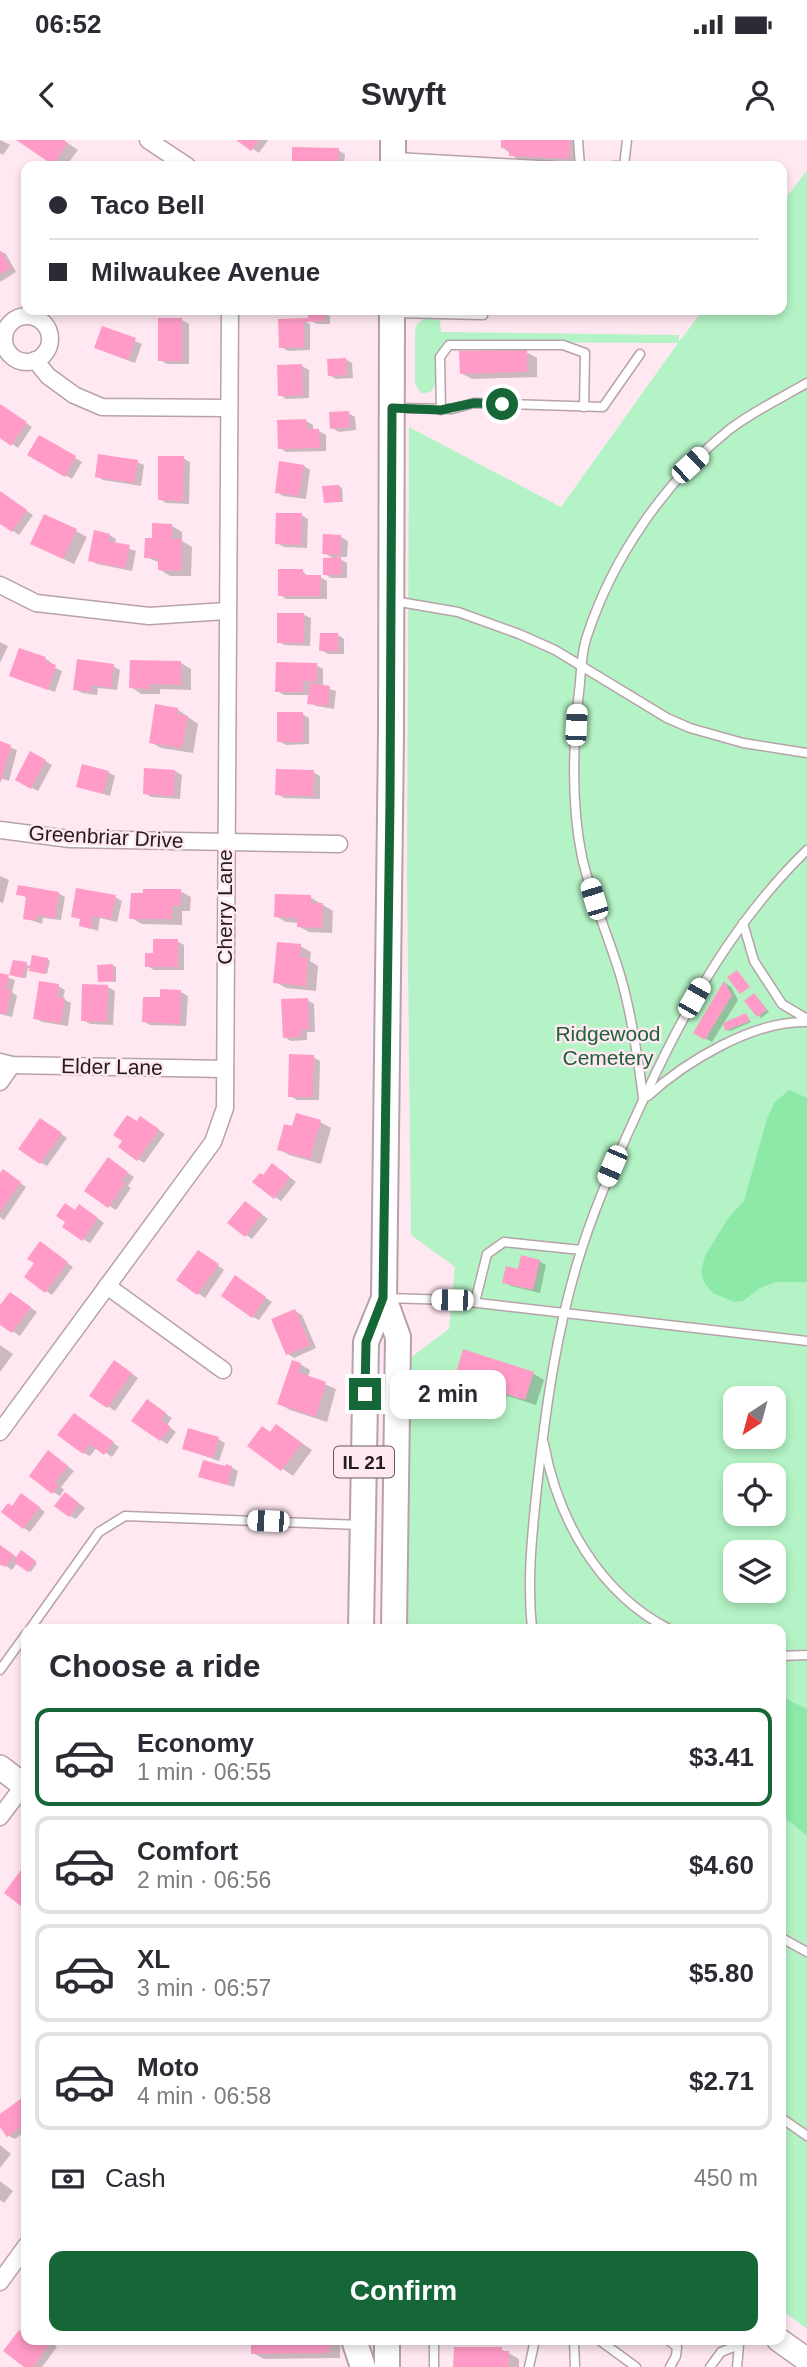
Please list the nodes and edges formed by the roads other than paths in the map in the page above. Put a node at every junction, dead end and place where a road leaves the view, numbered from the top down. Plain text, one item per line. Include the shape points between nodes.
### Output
1 (148, 140) edge
2 (578, 140) edge
3 (626, 140) edge
4 (393, 154) edge
5 (180, 161) edge
6 (488, 161) edge
7 (580, 161) edge
8 (624, 161) edge
9 (230, 315) edge
10 (392, 315) edge
11 (640, 354) dead end
12 (35, 360) dead end
13 (807, 383) edge
14 (584, 407) junction
15 (228, 408) junction
16 (392, 408) junction
17 (441, 410) junction
18 (0, 585) edge
19 (391, 601) junction
20 (226, 611) junction
21 (582, 666) junction
22 (807, 753) edge
23 (0, 830) edge
24 (225, 842) junction
25 (339, 844) dead end
26 (807, 850) edge
27 (743, 923) junction
28 (807, 1021) edge
29 (6, 1063) edge
30 (224, 1069) junction
31 (0, 1082) edge
32 (643, 1100) junction
33 (581, 1250) junction
34 (107, 1286) junction
35 (383, 1298) junction
36 (475, 1302) junction
37 (565, 1312) junction
38 (807, 1341) edge
39 (223, 1370) dead end
40 (0, 1432) edge
41 (542, 1434) junction
42 (362, 1525) junction
43 (34, 1624) edge
44 (361, 1624) edge
45 (394, 1624) edge
46 (532, 1624) edge
47 (660, 1624) edge
48 (21, 1641) edge
49 (807, 1655) edge
50 (786, 1656) edge
51 (0, 1670) edge
52 (0, 1767) edge
53 (21, 1783) edge
54 (21, 1791) edge
55 (0, 1817) edge
56 (786, 1940) edge
57 (793, 1944) junction
58 (807, 1944) edge
59 (807, 1952) edge
60 (786, 2121) edge
61 (807, 2136) edge
62 (21, 2253) edge
63 (0, 2281) edge
64 (354, 2345) edge
65 (356, 2345) edge
66 (387, 2345) edge
67 (434, 2345) edge
68 (535, 2345) edge
69 (574, 2345) edge
70 (605, 2345) edge
71 (674, 2345) edge
72 (734, 2345) edge
73 (741, 2345) edge
74 (786, 2345) edge
75 (807, 2360) edge
76 (626, 2363) edge
77 (354, 2367) edge
78 (363, 2367) edge
79 (387, 2367) edge
80 (434, 2367) edge
81 (529, 2367) edge
82 (575, 2367) edge
83 (636, 2367) edge
84 (670, 2367) edge
85 (710, 2367) edge
86 (737, 2367) edge

1 - 5 street
2 - 7 lane
3 - 8 lane
4 - 6 lane
9 - 15 street, Cherry Lane
10 - 16 main road
11 - 14 lane via 603,407
12 - 15 street via 74,395 102,407
13 - 21 lane via 729,430 671,486 618,567 587,637
14 - 17 lane via 474,403
14 - 17 lane via 585,353 564,345 449,345 440,357
15 - 20 street, Cherry Lane
16 - 17 lane
16 - 19 main road
18 - 20 street via 36,603 149,616
19 - 21 lane via 438,607 484,621
19 - 35 main road
20 - 24 street, Cherry Lane
21 - 22 lane via 690,728 743,743
21 - 32 lane via 575,813 586,873 624,991
23 - 24 street, Greenbriar Drive via 70,839
24 - 25 street, Greenbriar Drive
24 - 30 street, Cherry Lane
26 - 27 lane
27 - 28 lane via 754,961 782,1004
27 - 32 lane via 684,1016
28 - 32 lane via 774,1027 721,1047 678,1071
29 - 30 street, Elder Lane
29 - 31 street
30 - 34 street, Cherry Lane via 225,1108 213,1142
32 - 33 lane
33 - 36 lane via 504,1242 487,1254
33 - 37 lane
34 - 39 street
34 - 40 street, Cherry Lane
35 - 36 lane
35 - 42 main road, IL 21 via 366,1342
35 - 45 main road, IL 21 via 398,1337
36 - 37 lane
37 - 38 lane
37 - 41 lane
41 - 46 lane via 531,1543
41 - 47 lane via 559,1500 583,1547 624,1599
42 - 43 lane via 125,1516 100,1532
42 - 44 main road, IL 21
48 - 51 lane
49 - 50 lane
52 - 53 main road
54 - 55 street
56 - 57 lane
57 - 58 lane
57 - 59 lane
60 - 61 lane
62 - 63 street
64 - 77 main road
65 - 78 main road
66 - 79 main road
67 - 80 lane
68 - 81 lane
69 - 82 lane
70 - 76 lane
71 - 84 lane via 676,2356
72 - 85 lane via 721,2351
73 - 86 lane
74 - 75 main road
76 - 83 lane

